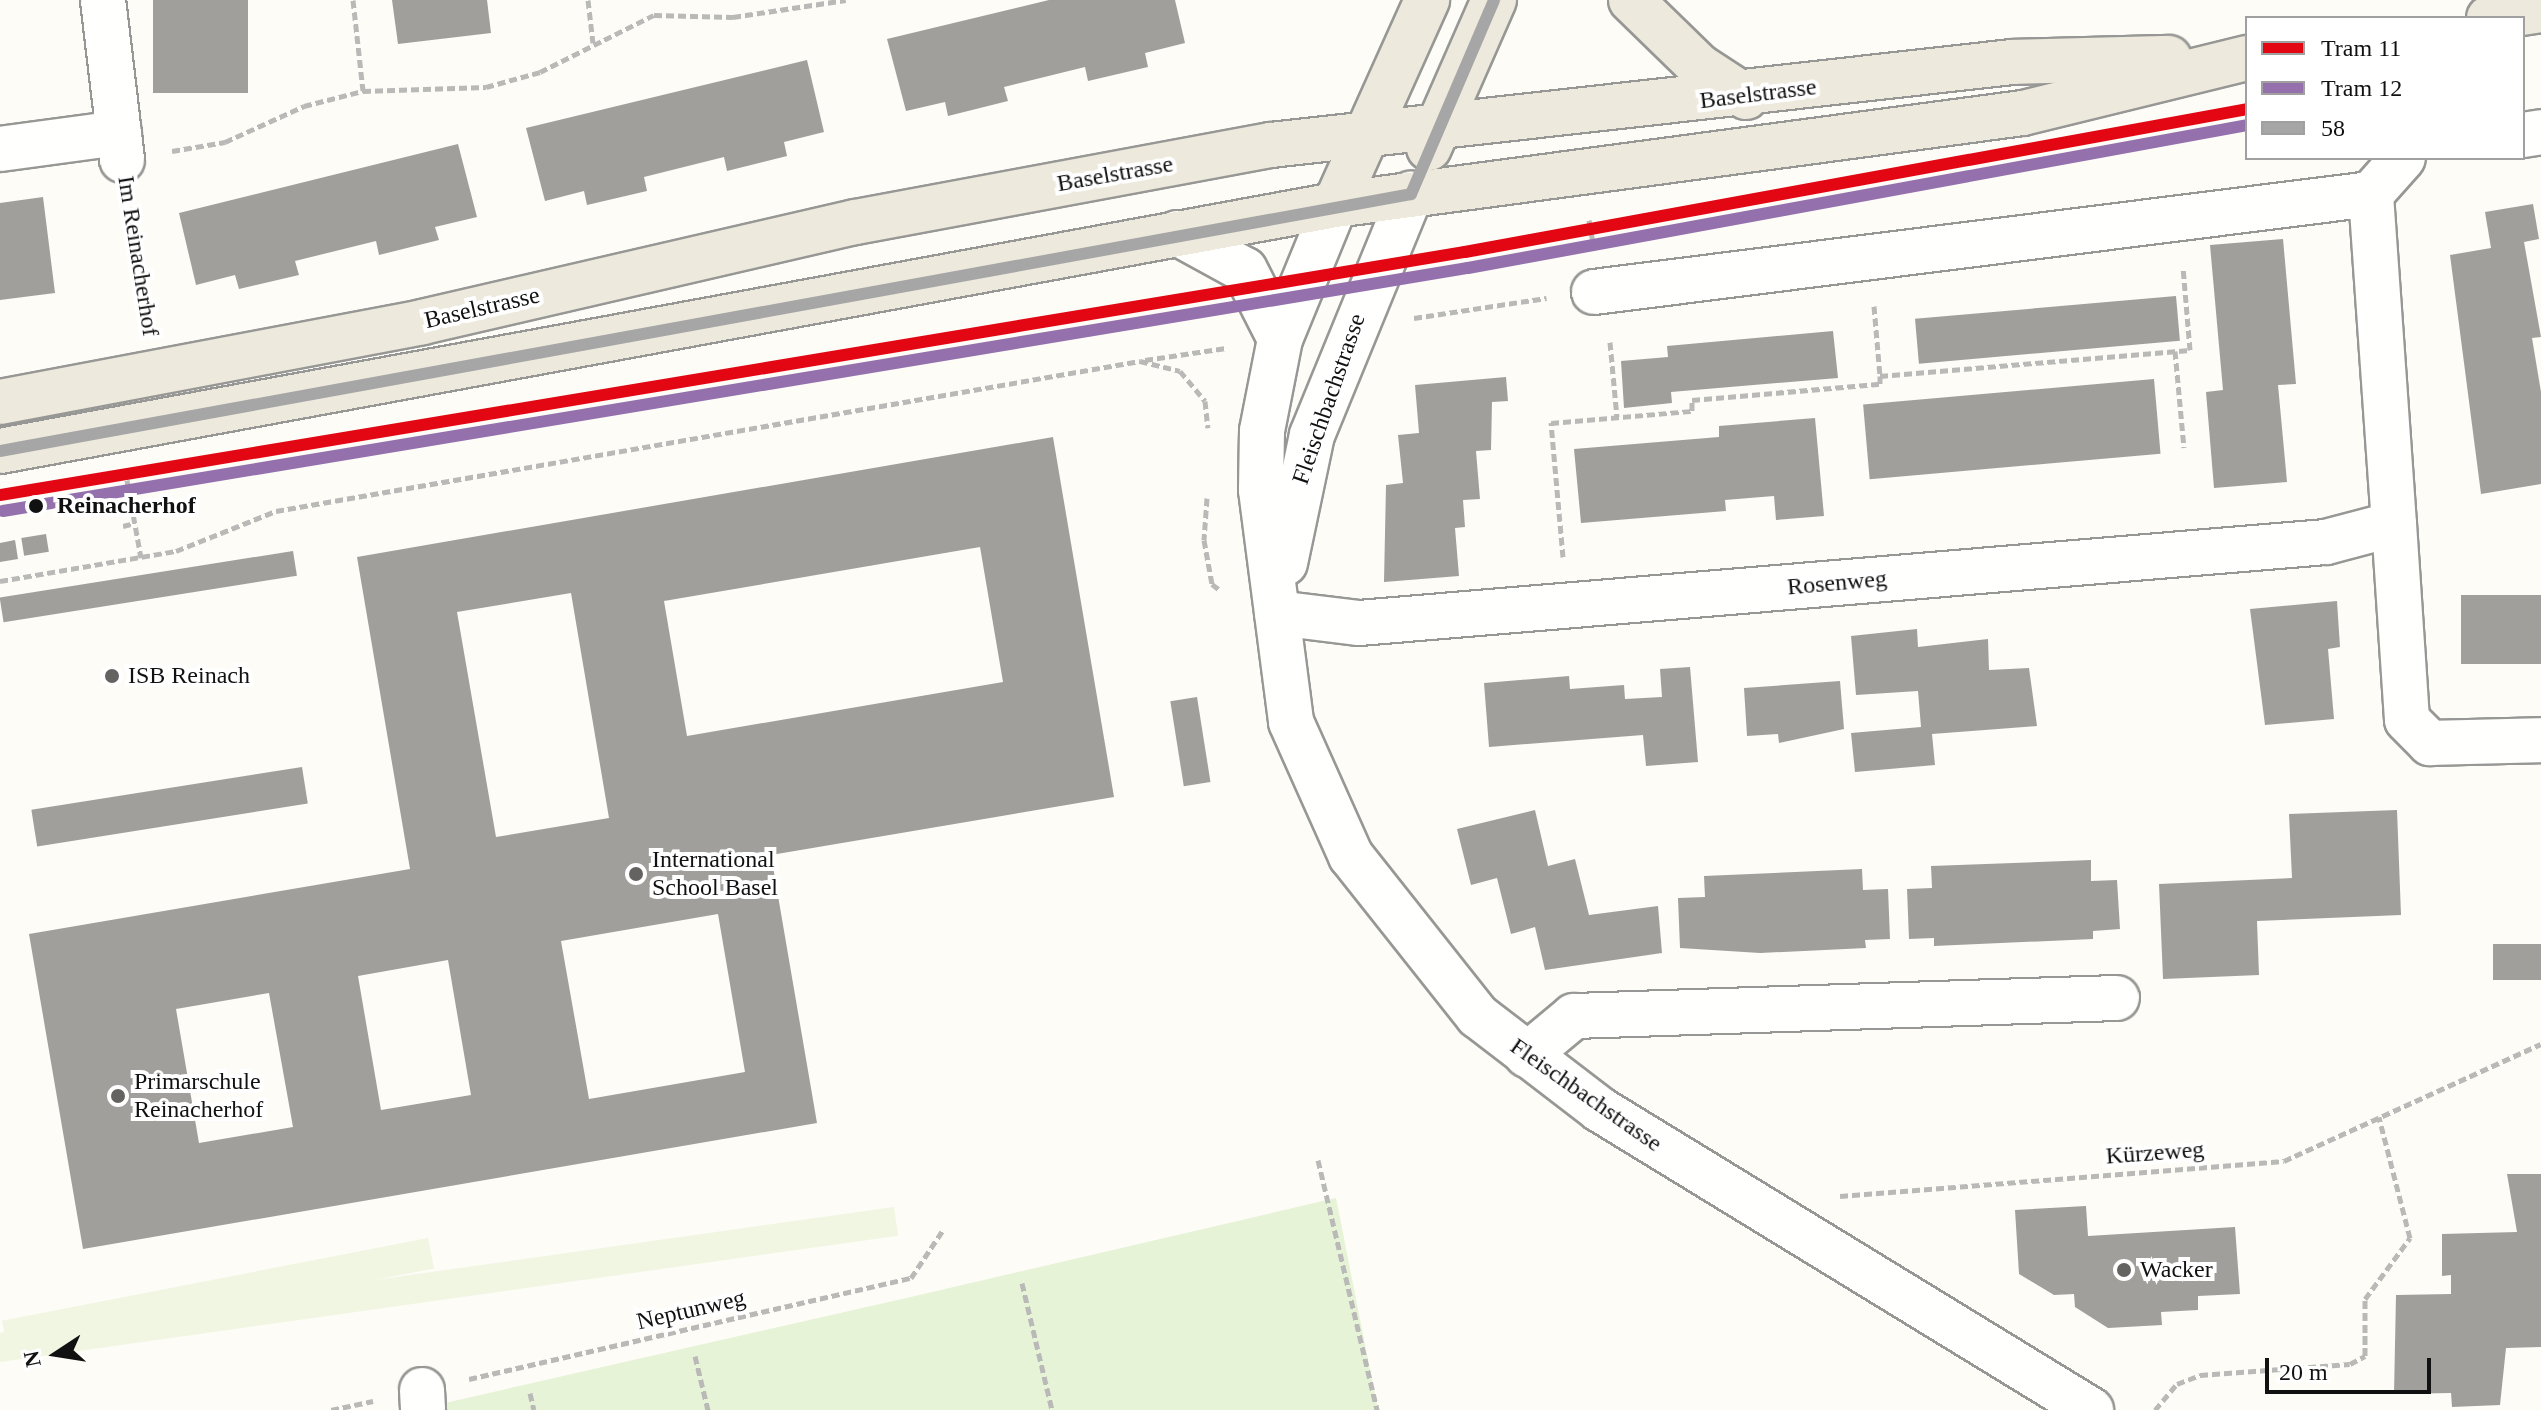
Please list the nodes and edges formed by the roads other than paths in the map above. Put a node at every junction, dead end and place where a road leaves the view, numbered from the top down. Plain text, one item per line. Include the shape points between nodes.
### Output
1 (103, 0) edge
2 (1427, 0) edge
3 (1494, 0) edge
4 (1631, 0) edge
5 (2541, 10) edge
6 (2502, 16) edge
7 (2245, 57) edge
8 (2245, 58) edge
9 (1746, 97) junction
10 (1438, 128) junction
11 (1365, 134) junction
12 (0, 149) edge
13 (2401, 160) edge
14 (1411, 194) junction
15 (2371, 194) junction
16 (1335, 205) junction
17 (1177, 233) junction
18 (1600, 291) road end
19 (1280, 339) junction
20 (0, 402) edge
21 (0, 451) edge
22 (2394, 524) junction
23 (1277, 613) junction
24 (2541, 740) edge
25 (2117, 998) dead end
26 (1527, 1055) junction
27 (2091, 1410) edge

1 - 12 street via 121,146
2 - 11 main road
3 - 10 main road
4 - 9 main road via 1700,67
5 - 6 main road
7 - 9 main road, Baselstrasse via 2012,62
8 - 14 main road, Baselstrasse via 2023,113
9 - 10 main road, Baselstrasse
10 - 11 main road, Baselstrasse
10 - 14 main road
11 - 16 main road
11 - 20 main road, Baselstrasse via 855,222 422,322
13 - 15 street
14 - 16 main road, Baselstrasse
14 - 23 street, Fleischbachstrasse via 1312,435
15 - 18 street
15 - 22 street
16 - 17 main road, Baselstrasse
16 - 19 street, Fleischbachstrasse
17 - 19 street via 1245,270
17 - 21 main road, Baselstrasse
19 - 23 street, Fleischbachstrasse via 1262,431 1261,490
22 - 23 street, Rosenweg via 2326,542 1359,623
22 - 24 street via 2407,720 2430,743
23 - 26 street, Fleischbachstrasse via 1291,722 1351,856 1478,1016
25 - 26 street via 1574,1016
26 - 27 street, Fleischbachstrasse via 1720,1186

